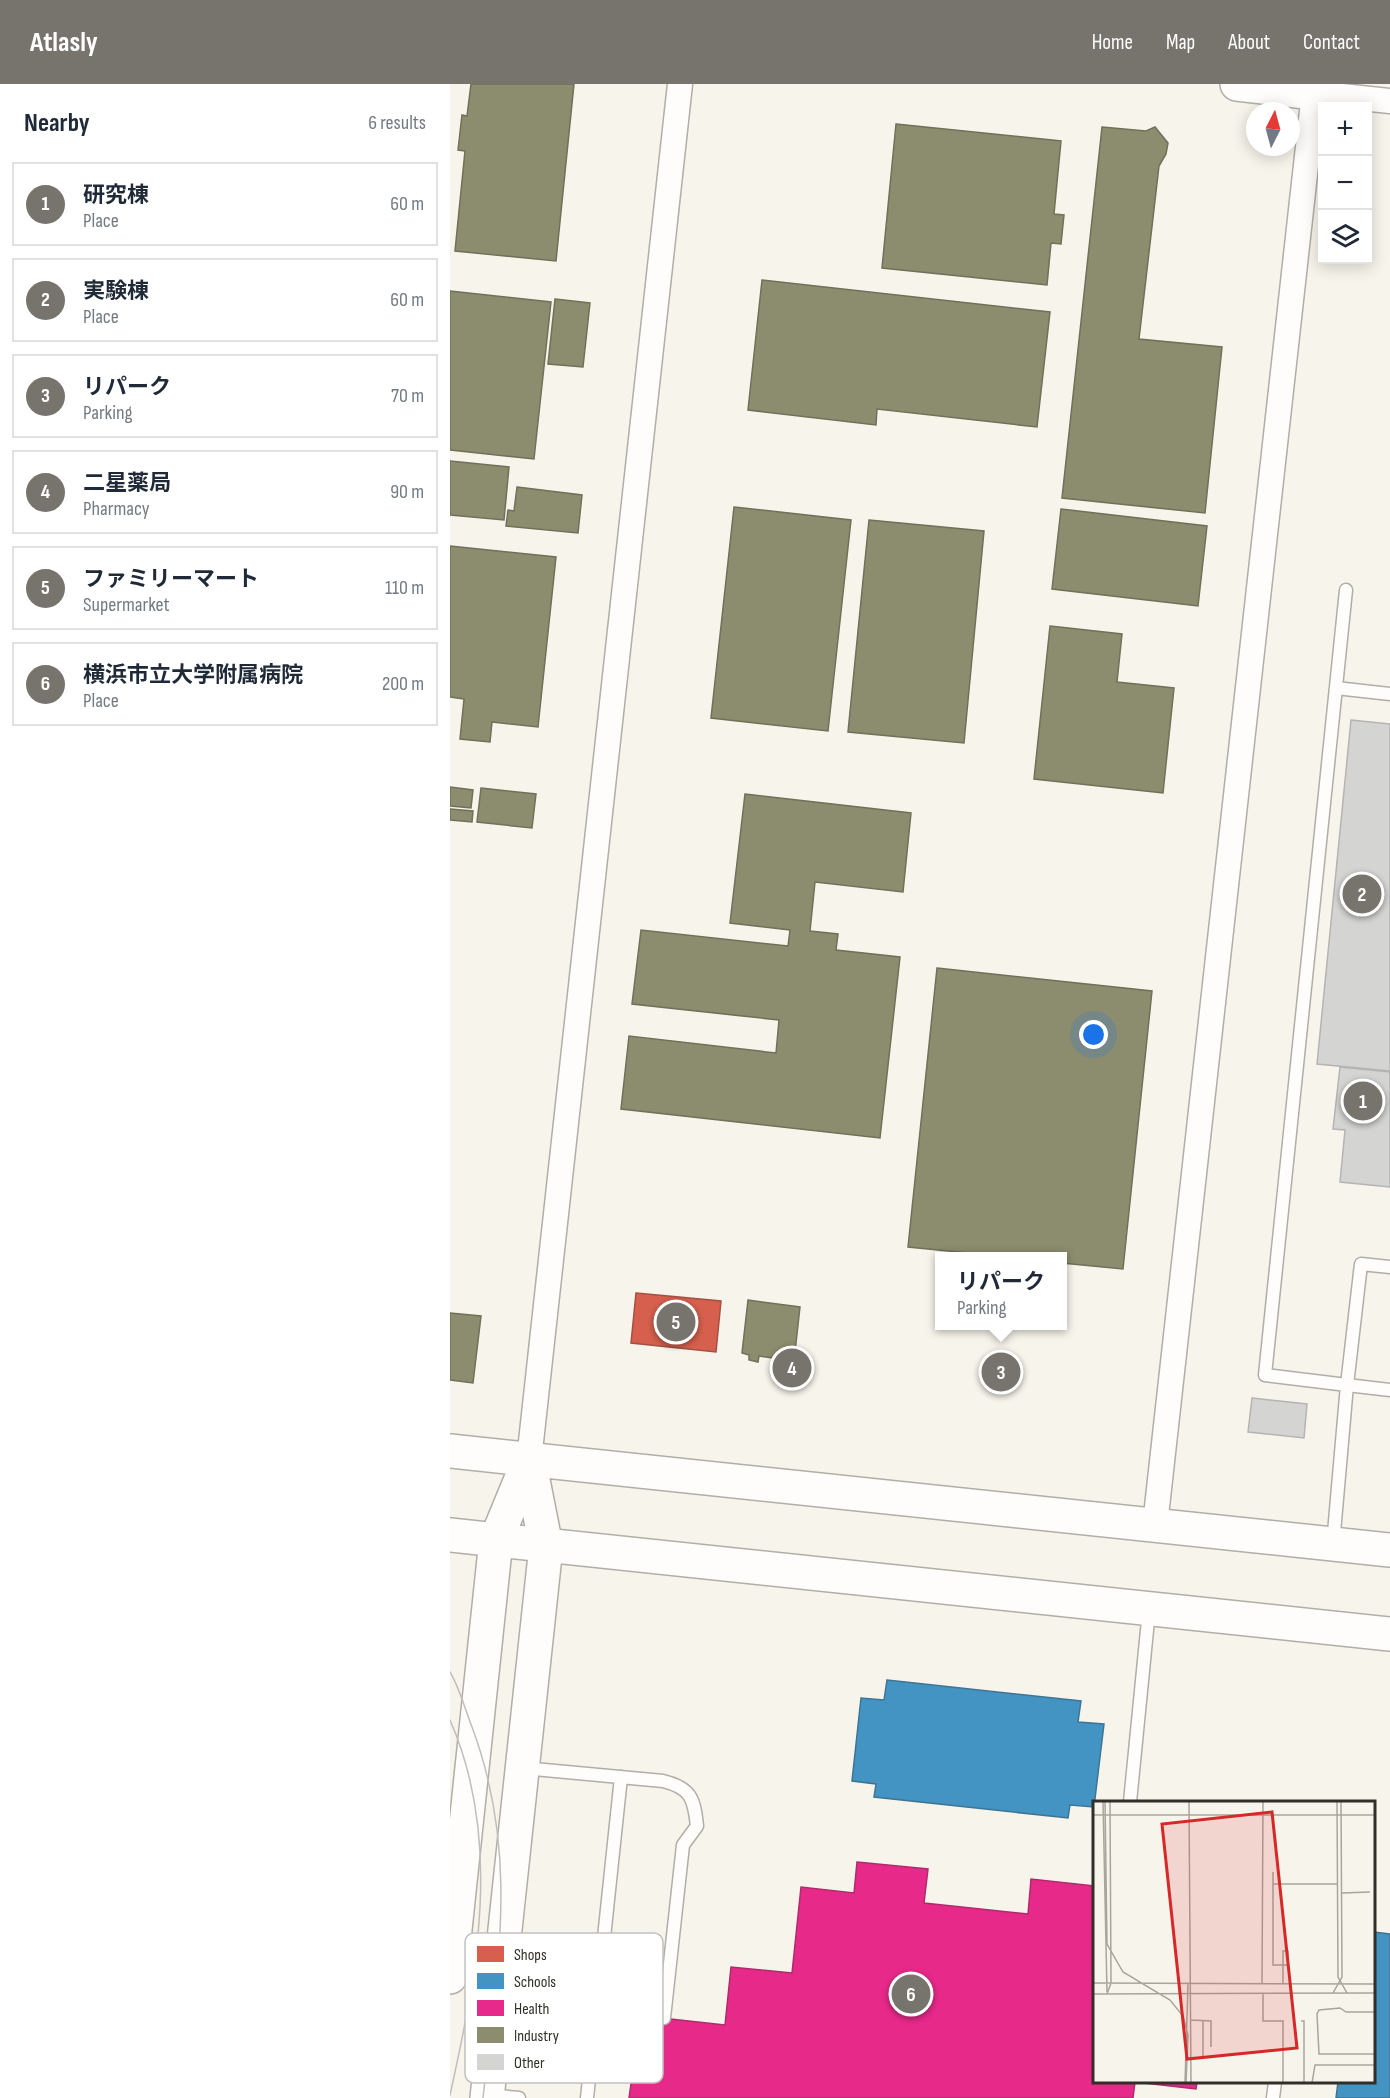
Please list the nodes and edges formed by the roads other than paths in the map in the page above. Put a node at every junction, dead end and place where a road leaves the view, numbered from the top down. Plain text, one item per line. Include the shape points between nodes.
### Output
1 (680, 84) edge
2 (1237, 84) edge
3 (1315, 88) edge
4 (1390, 101) edge
5 (1346, 590) dead end
6 (1336, 688) junction
7 (1390, 694) edge
8 (1390, 1267) edge
9 (1347, 1385) junction
10 (1390, 1390) edge
11 (450, 1451) edge
12 (529, 1460) junction
13 (1155, 1526) junction
14 (450, 1534) edge
15 (496, 1540) junction
16 (1333, 1545) junction
17 (546, 1546) junction
18 (1390, 1551) edge
19 (1149, 1608) junction
20 (1390, 1634) edge
21 (521, 1768) junction
22 (621, 1778) junction
23 (1130, 1801) edge
24 (504, 1933) edge
25 (605, 1933) edge
26 (450, 1977) edge
27 (664, 2018) dead end
28 (589, 2083) edge
29 (1275, 2083) edge
30 (487, 2096) edge
31 (519, 2098) edge
32 (587, 2098) edge
33 (1273, 2098) edge

1 - 12 street
2 - 3 street
3 - 4 street
3 - 13 street
5 - 6 lane
6 - 7 lane
6 - 9 lane via 1265,1375
8 - 9 lane via 1361,1264
9 - 10 lane
9 - 16 lane
11 - 12 street
12 - 13 street
12 - 15 street
12 - 17 street
13 - 16 street
14 - 15 street
15 - 17 street
15 - 26 street
16 - 18 street
17 - 19 street
17 - 21 street
19 - 20 street
19 - 23 lane
21 - 22 lane
21 - 24 street
22 - 25 lane
22 - 27 lane via 678,1785 690,1794 695,1808 697,1826 683,1845
28 - 32 lane
29 - 33 lane
30 - 31 lane

